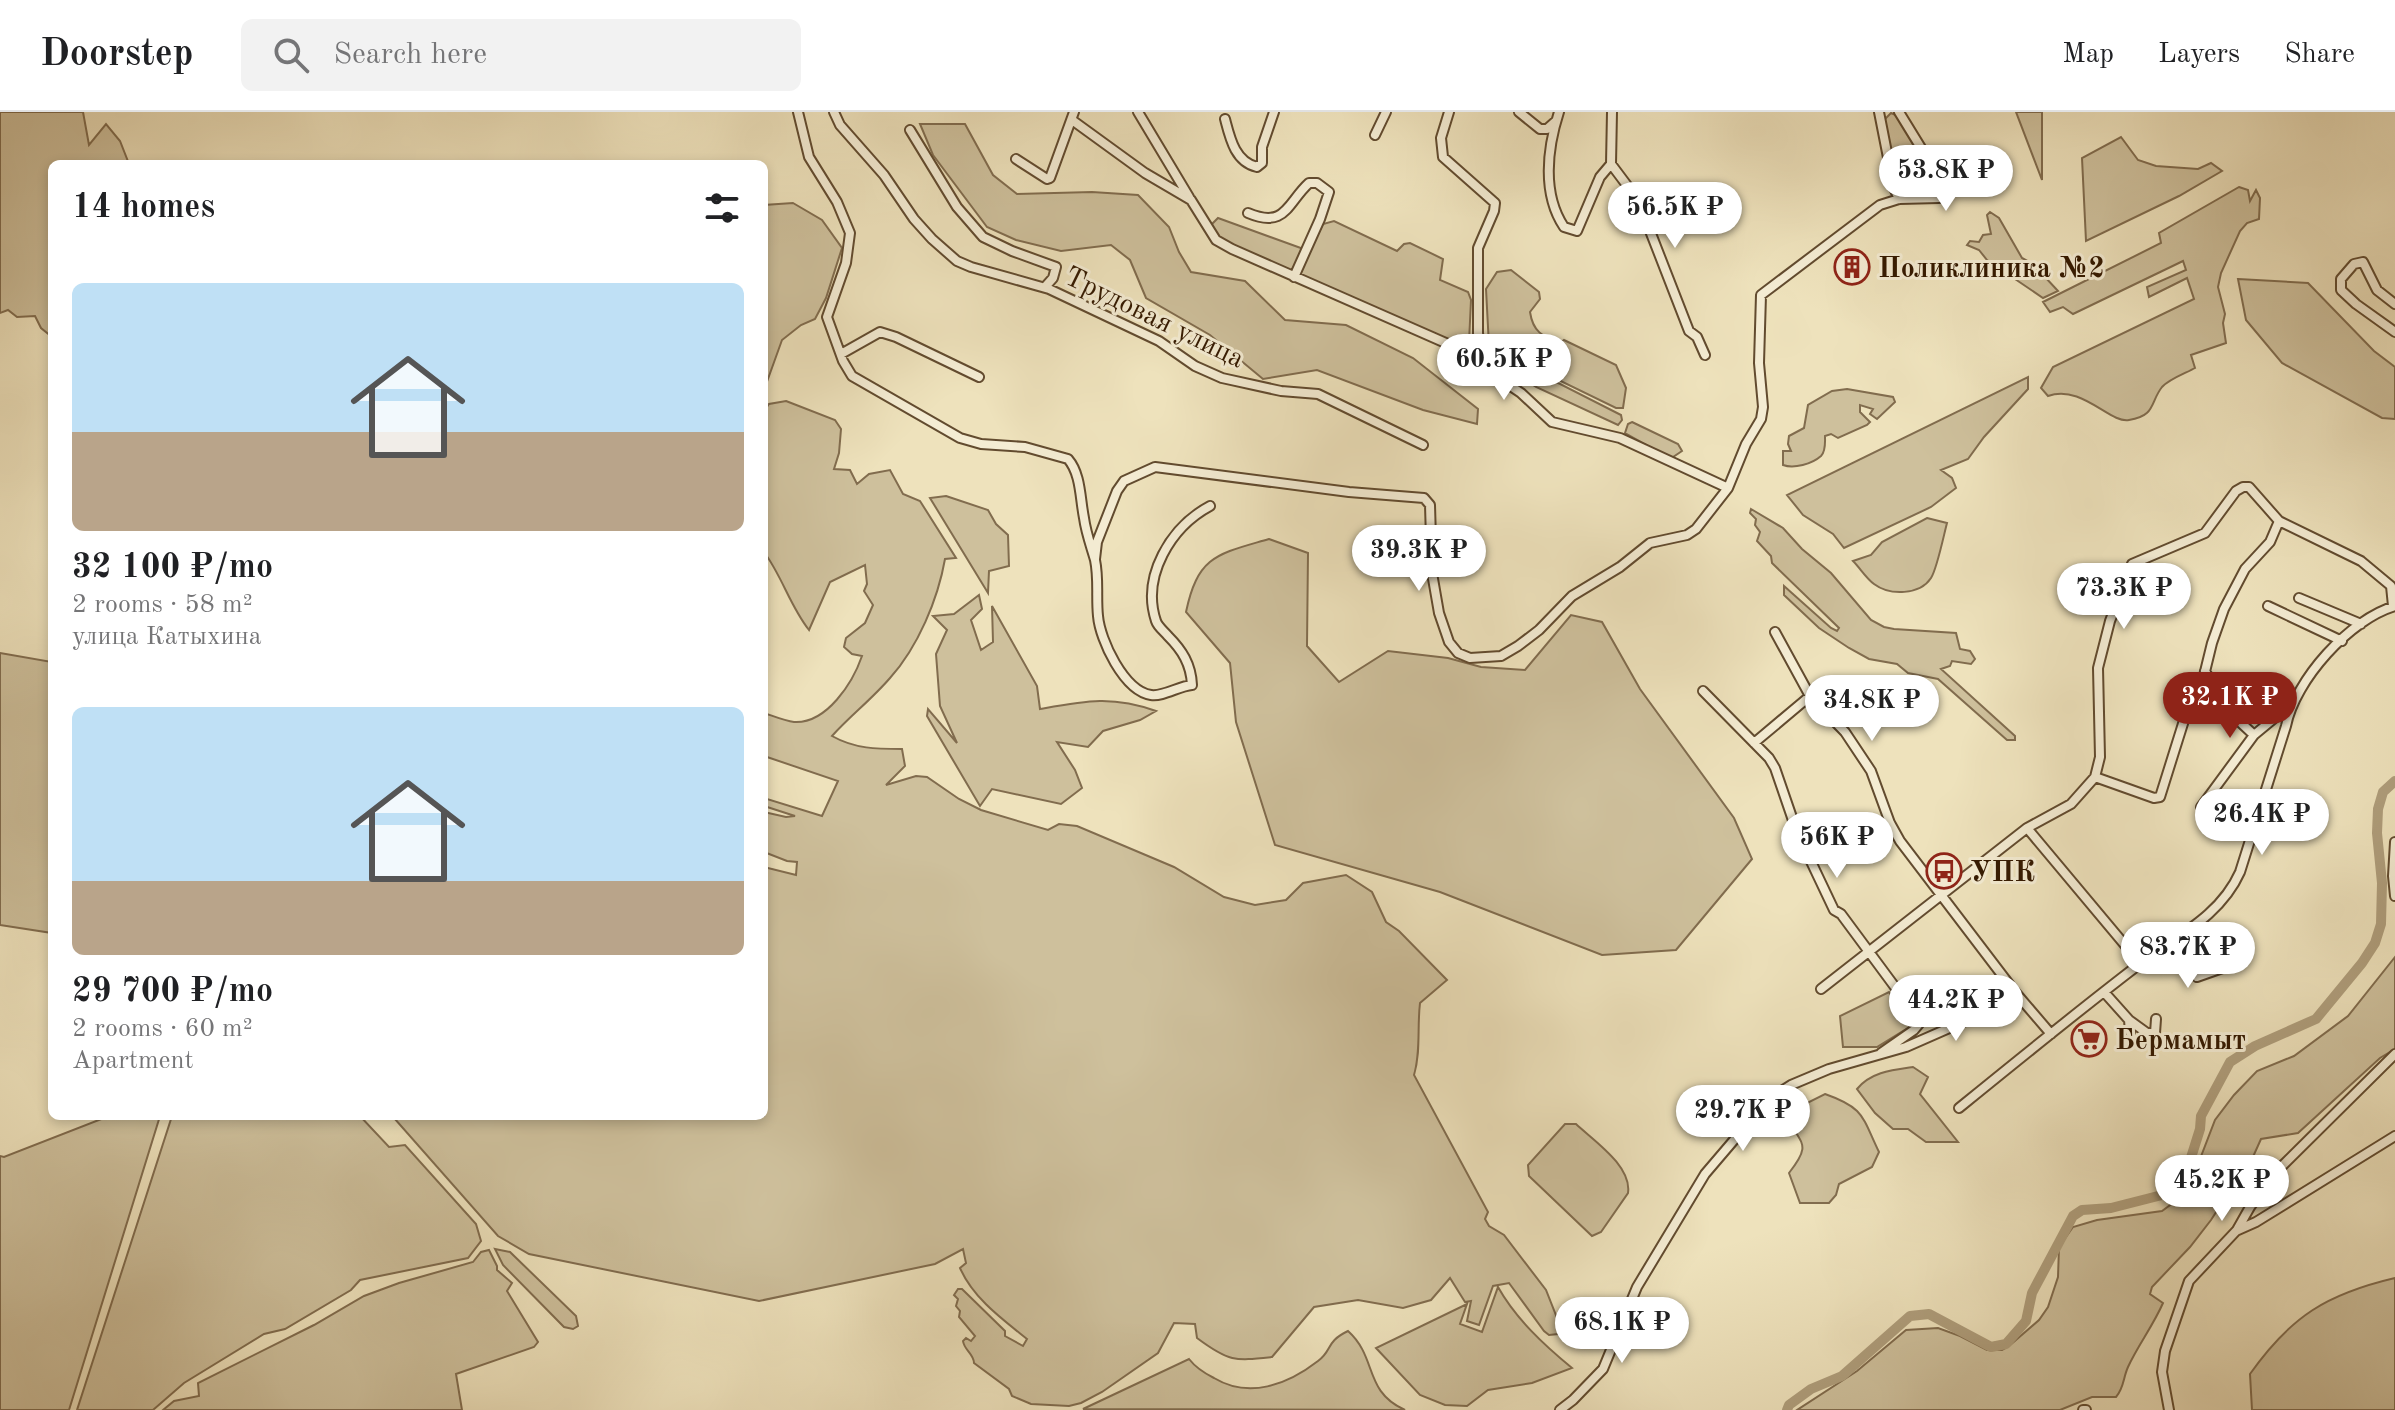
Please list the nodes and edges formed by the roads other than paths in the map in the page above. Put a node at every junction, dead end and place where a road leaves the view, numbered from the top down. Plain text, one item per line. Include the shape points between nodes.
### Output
1 (798, 112) edge
2 (834, 112) edge
3 (1138, 112) edge
4 (1274, 112) edge
5 (1386, 112) edge
6 (1449, 112) edge
7 (1519, 112) edge
8 (1612, 112) edge
9 (1879, 112) edge
10 (1899, 112) edge
11 (1073, 116) edge
12 (1558, 117) edge
13 (1225, 119) dead end
14 (910, 130) dead end
15 (1375, 135) dead end
16 (1016, 159) dead end
17 (1611, 164) junction
18 (1899, 199) junction
19 (1191, 200) junction
20 (1248, 213) dead end
21 (1294, 277) junction
22 (1045, 287) junction
23 (2395, 304) edge
24 (2395, 332) edge
25 (841, 354) junction
26 (1705, 355) dead end
27 (979, 377) dead end
28 (1521, 393) junction
29 (1423, 445) dead end
30 (1728, 488) junction
31 (1210, 506) dead end
32 (2279, 521) junction
33 (1095, 559) junction
34 (2299, 598) dead end
35 (2268, 606) dead end
36 (2394, 606) edge
37 (2361, 624) junction
38 (1775, 632) dead end
39 (2342, 641) junction
40 (2205, 671) junction
41 (1703, 691) dead end
42 (1810, 696) junction
43 (2290, 705) junction
44 (2254, 735) junction
45 (1754, 743) junction
46 (2095, 777) junction
47 (2201, 807) dead end
48 (2027, 828) junction
49 (2395, 842) edge
50 (1942, 896) junction
51 (2395, 896) edge
52 (2182, 937) junction
53 (1870, 952) junction
54 (2140, 963) junction
55 (2231, 965) dead end
56 (1821, 989) dead end
57 (2015, 992) junction
58 (2104, 992) junction
59 (2156, 1019) dead end
60 (2129, 1020) junction
61 (2130, 1032) dead end
62 (2051, 1034) junction
63 (2395, 1054) edge
64 (1878, 1057) junction
65 (1959, 1108) dead end
66 (2395, 1136) edge
67 (2237, 1230) junction
68 (1560, 1410) edge
69 (2169, 1410) edge

1 - 25 street via 809,157 850,233 850,249 827,317
2 - 22 street, Трудовая улица via 944,251 971,267
3 - 19 street
4 - 13 street via 1257,167 1234,149
5 - 15 street
6 - 28 street via 1441,138 1443,157 1495,203 1478,248 1479,349 1482,360
7 - 12 street via 1540,129
8 - 17 street
9 - 18 street
10 - 18 street via 1945,187 1939,198
11 - 16 street via 1050,178
11 - 19 street via 1145,173
12 - 17 street via 1548,161 1553,206 1564,227 1577,231
14 - 22 street via 951,198 983,237 1056,267
17 - 26 street via 1638,200 1689,331
18 - 30 street via 1865,215 1761,295 1761,419
19 - 21 street via 1216,240
20 - 21 street via 1278,216 1309,183 1329,192
21 - 28 street via 1448,344
22 - 29 street, Трудовая улица via 1159,341 1222,378 1318,394
23 - 24 street via 2377,290 2363,262 2341,279 2341,290
25 - 27 street via 880,332
25 - 33 street via 852,376 960,438 1068,459 1077,476
28 - 30 street via 1552,422 1620,438
30 - 33 street via 1687,535 1650,543 1572,596 1518,646 1486,659 1458,653 1449,642 1432,573 1430,505 1424,498 1155,467 1124,481 1117,491
31 - 33 street via 1191,516 1163,554 1153,578 1157,624 1182,650 1192,685 1152,696 1130,684 1101,630
32 - 36 street via 2361,561 2391,586
32 - 40 street via 2224,609
32 - 46 street via 2249,487 2243,487 2205,533 2132,564 2098,668 2100,757
34 - 37 street
35 - 39 street
36 - 37 street
37 - 39 street
38 - 42 street
39 - 43 street via 2309,673
40 - 44 street via 2226,709
40 - 46 street via 2160,797
41 - 45 street
42 - 45 street
42 - 50 street via 1862,756 1900,841
43 - 44 street
43 - 52 street via 2233,887
44 - 47 street
45 - 53 street via 1775,768 1797,832 1834,910
46 - 48 street via 2071,804
48 - 50 street
48 - 54 street
49 - 51 street
50 - 53 street
50 - 57 street
52 - 54 street
52 - 55 street via 2197,977
53 - 56 street
53 - 64 street via 1919,1024
54 - 58 street
57 - 62 street
57 - 64 street via 1988,1011
58 - 60 street
58 - 62 street
59 - 60 street via 2155,1033
60 - 61 street
62 - 65 street
63 - 67 street via 2275,1173
64 - 68 street via 1829,1069 1769,1099 1705,1174 1639,1283 1603,1369
66 - 67 street
67 - 69 street via 2189,1281 2165,1351 2162,1372

